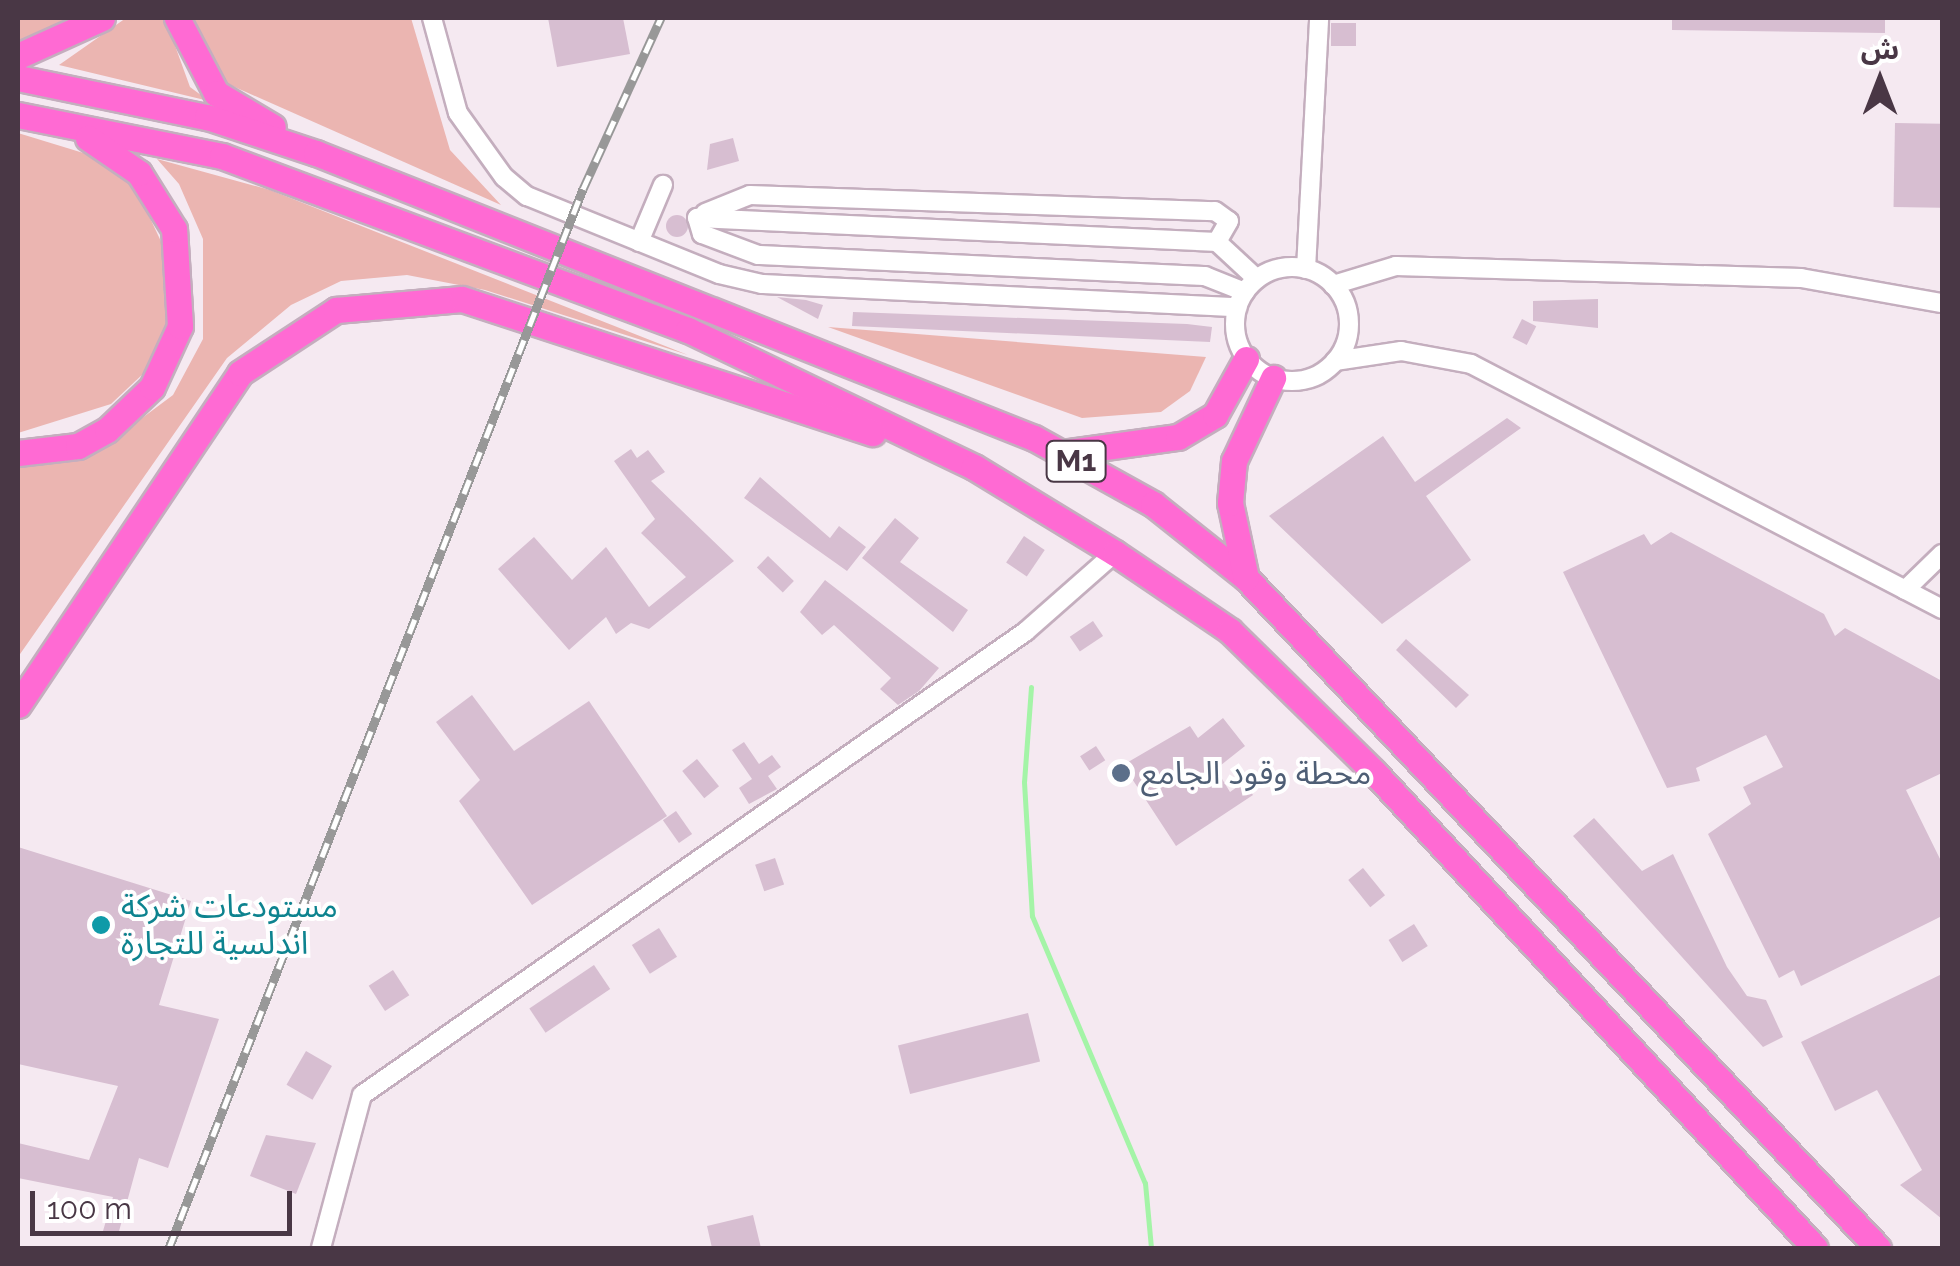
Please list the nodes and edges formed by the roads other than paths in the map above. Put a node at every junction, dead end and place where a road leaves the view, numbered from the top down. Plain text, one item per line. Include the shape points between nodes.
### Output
1 (102, 18) edge
2 (177, 18) edge
3 (432, 18) edge
4 (1319, 18) edge
5 (18, 56) edge
6 (18, 78) edge
7 (25, 115) edge
8 (316, 153) junction
9 (664, 185) dead end
10 (705, 212) junction
11 (640, 242) junction
12 (1216, 242) junction
13 (1306, 269) junction
14 (1333, 284) junction
15 (1246, 292) junction
16 (1942, 303) edge
17 (1246, 358) junction
18 (1335, 360) junction
19 (1273, 378) junction
20 (919, 444) junction
21 (1062, 452) junction
22 (18, 453) edge
23 (1115, 553) junction
24 (1942, 554) edge
25 (1246, 578) junction
26 (1905, 590) junction
27 (1942, 609) edge
28 (18, 705) edge
29 (321, 1248) edge
30 (1815, 1248) edge
31 (1878, 1248) edge

1 - 5 highway
2 - 8 highway via 216,94
3 - 11 street via 476,148 527,196
4 - 13 street
6 - 8 highway, M1 via 207,117
7 - 20 highway, M1 via 222,156 313,187 688,330
7 - 22 highway via 112,148 139,173 174,229 184,297 167,359 131,410 78,446
8 - 21 highway, M1
9 - 11 street
10 - 12 street via 748,223
10 - 12 street via 750,195 1215,212 1228,221
10 - 15 street via 696,218 702,234 758,255 1205,276
11 - 15 street via 762,284
12 - 15 street
13 - 14 street
13 - 15 street
14 - 16 street via 1415,266 1802,278
14 - 18 street via 1348,330
15 - 17 street
17 - 19 street
17 - 21 highway via 1215,415 1178,436
18 - 19 street via 1307,378
18 - 26 street via 1401,351 1471,364
19 - 25 highway via 1234,461 1230,503
20 - 23 highway, M1
20 - 28 highway via 828,423 462,299 336,310 240,373
21 - 25 highway, M1 via 1153,504
23 - 29 street via 1025,632 362,1095
23 - 30 highway, M1 via 1230,631 1373,772
24 - 26 street
25 - 31 highway, M1
26 - 27 street

